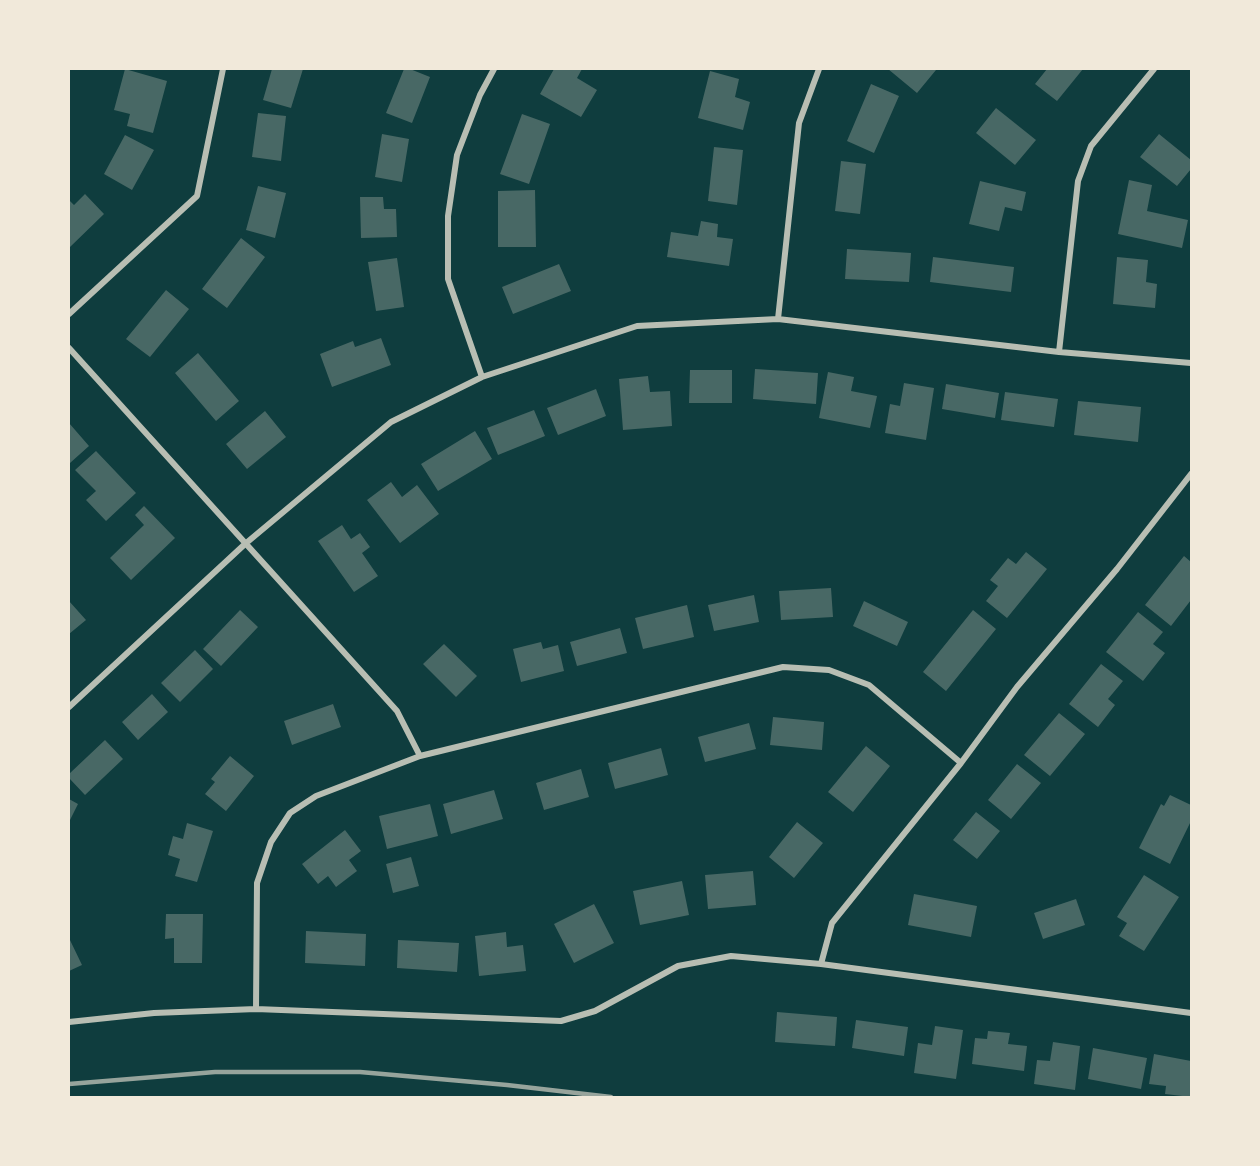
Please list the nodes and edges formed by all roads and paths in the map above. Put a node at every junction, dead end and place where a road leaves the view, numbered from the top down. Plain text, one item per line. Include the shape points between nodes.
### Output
1 (224, 69) edge
2 (494, 69) edge
3 (819, 69) edge
4 (1154, 69) edge
5 (69, 314) edge
6 (778, 319) junction
7 (69, 348) edge
8 (1059, 352) junction
9 (1191, 363) edge
10 (482, 377) junction
11 (1191, 474) edge
12 (245, 544) junction
13 (69, 708) edge
14 (420, 756) junction
15 (961, 763) junction
16 (821, 964) junction
17 (256, 1009) junction
18 (1191, 1013) edge
19 (69, 1022) edge

1 - 5 street via 197,196
2 - 10 street via 457,155 448,216 448,279
3 - 6 street via 799,123
4 - 8 street via 1091,146 1078,181
6 - 8 street
6 - 10 street via 636,326
7 - 12 street
8 - 9 street
10 - 12 street via 391,422
11 - 15 street via 1017,687
12 - 13 street
12 - 14 street via 397,711
14 - 15 street via 783,667 829,670 869,685
14 - 17 street via 316,796 290,813 271,842 257,884
15 - 16 street via 832,923
16 - 17 street via 730,956 678,966 595,1011 561,1021
16 - 18 street
17 - 19 street via 154,1013

